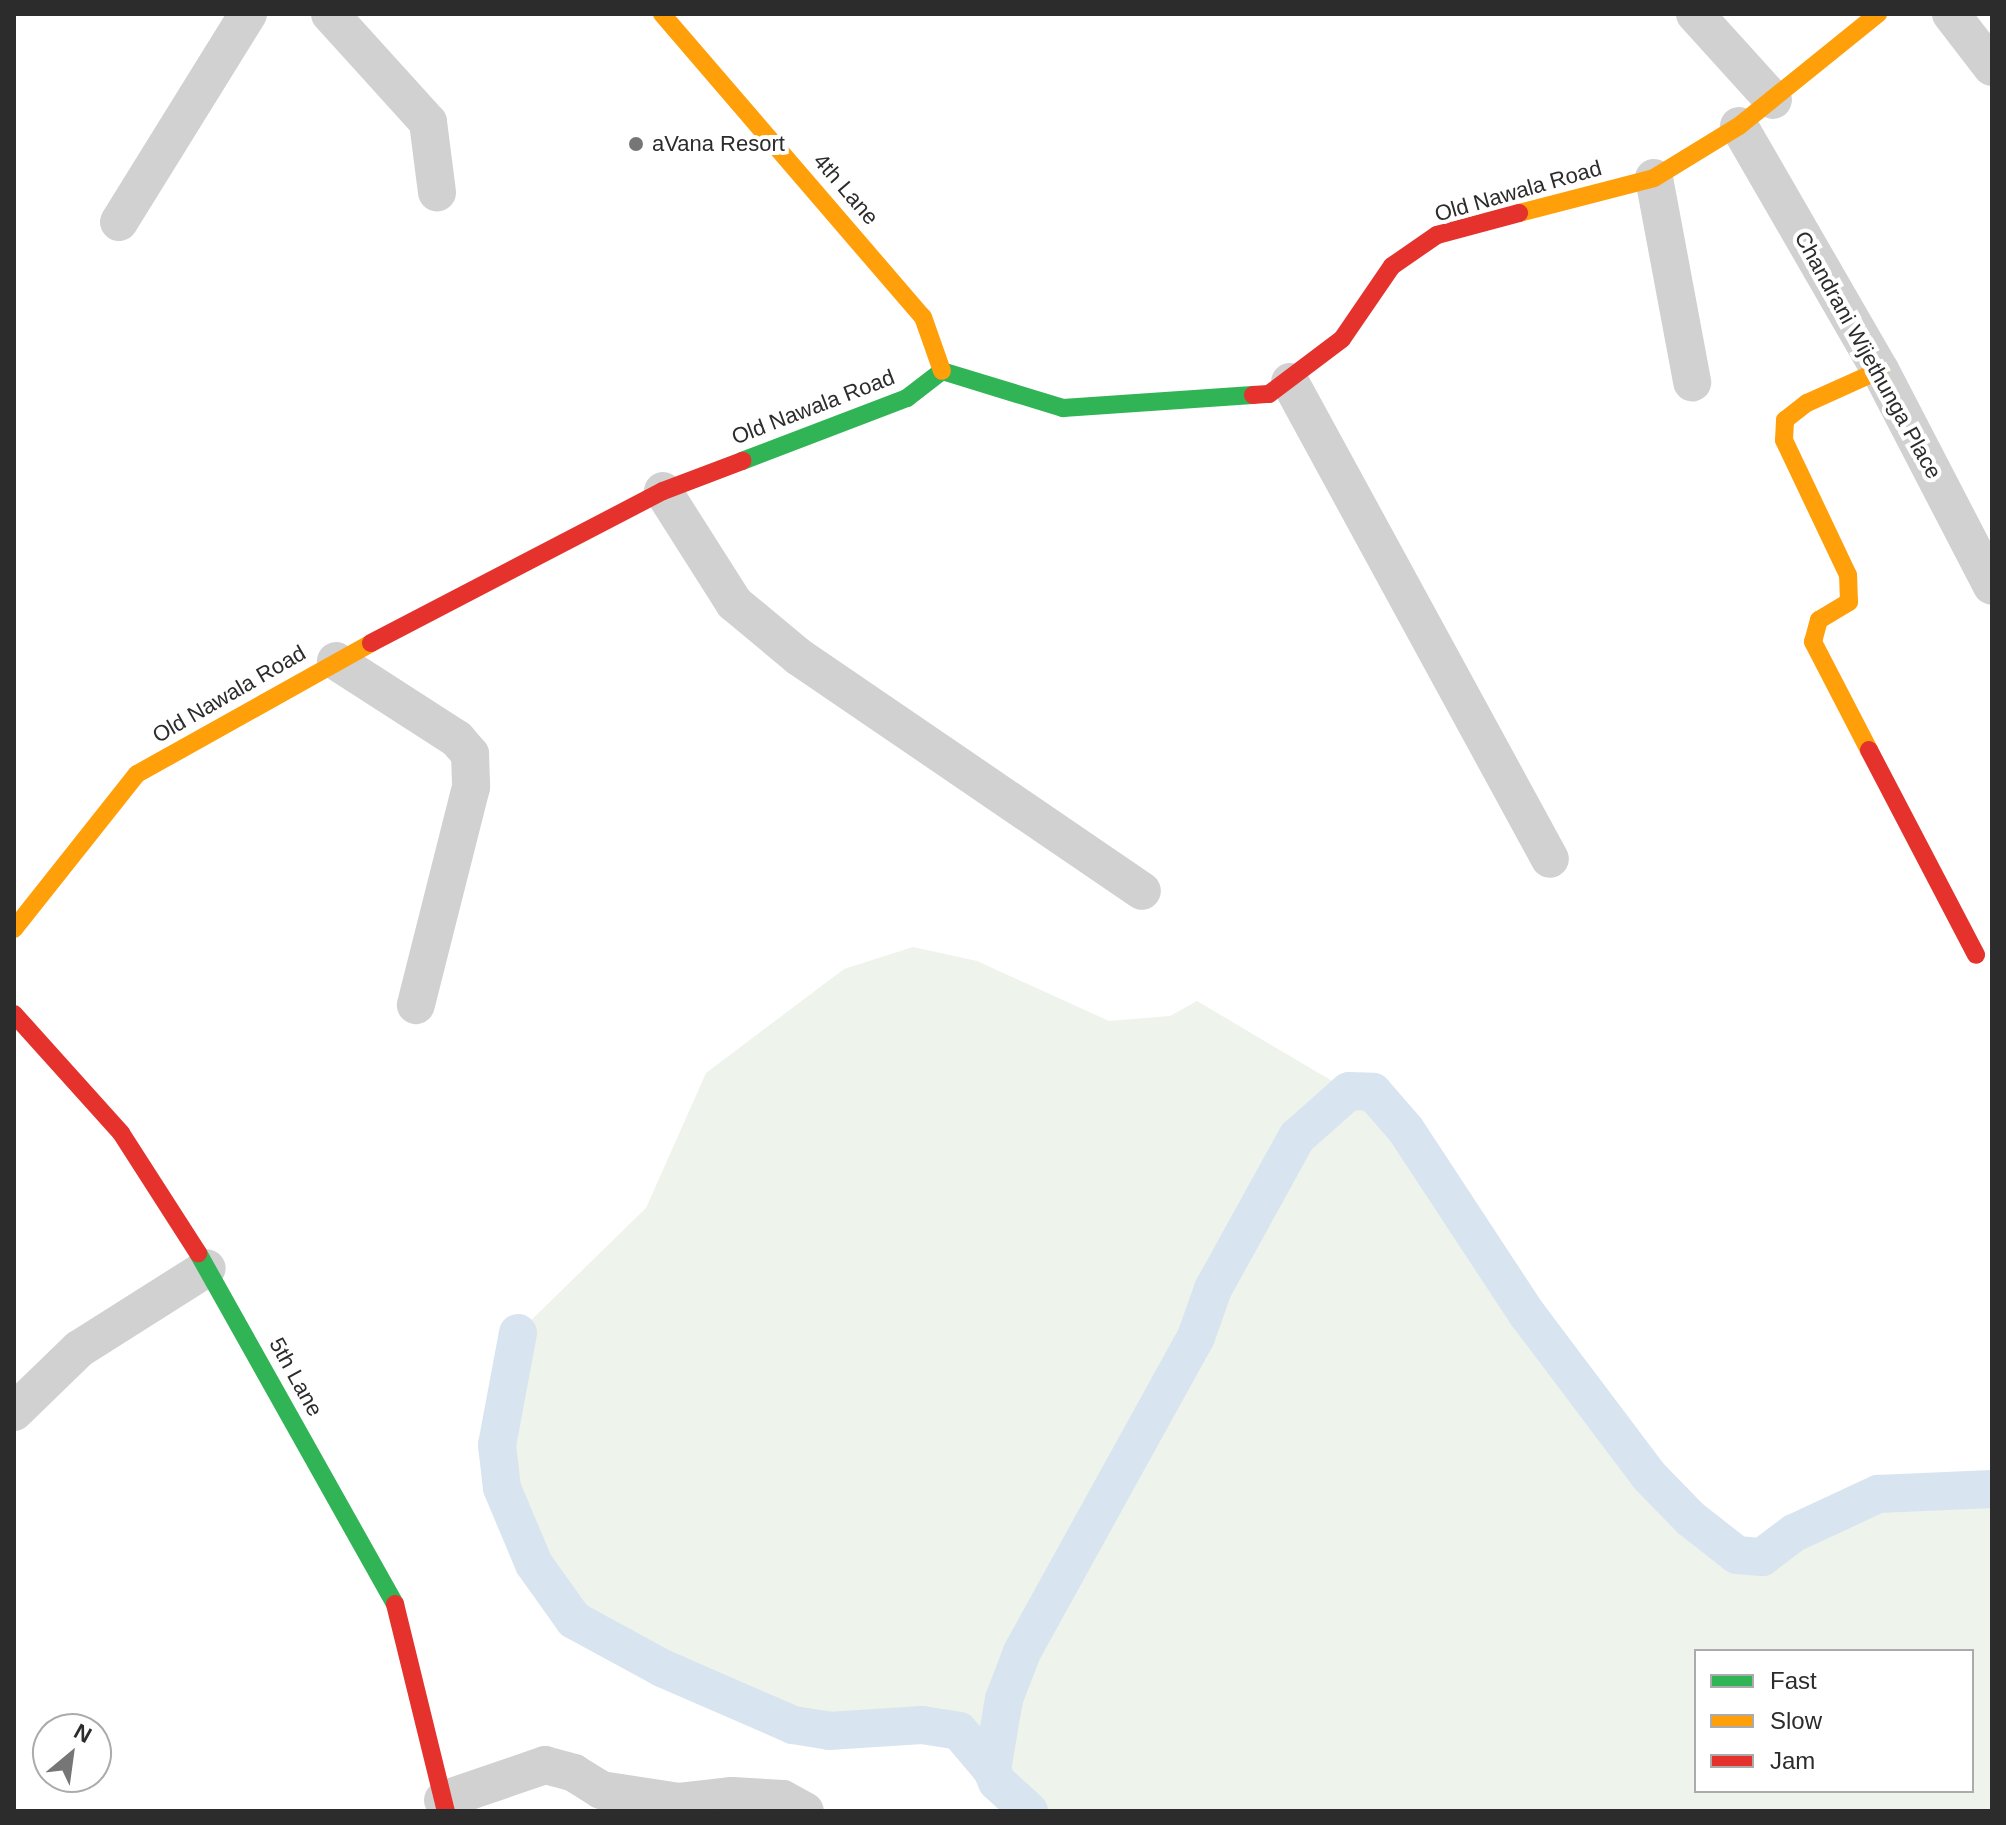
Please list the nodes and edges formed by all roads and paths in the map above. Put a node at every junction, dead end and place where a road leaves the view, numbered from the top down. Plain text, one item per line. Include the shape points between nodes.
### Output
1 (248, 14) edge
2 (330, 14) edge
3 (662, 14) edge
4 (1695, 14) edge
5 (1878, 14) edge
6 (1951, 14) edge
7 (1992, 67) edge
8 (1773, 100) junction
9 (1739, 126) junction
10 (1654, 178) junction
11 (437, 192) dead end
12 (119, 222) dead end
13 (1880, 370) junction
14 (942, 371) junction
15 (1290, 382) junction
16 (1692, 382) dead end
17 (663, 491) junction
18 (1992, 586) edge
19 (336, 661) junction
20 (1550, 859) dead end
21 (1142, 891) dead end
22 (14, 929) edge
23 (1976, 955) dead end
24 (416, 1005) dead end
25 (14, 1014) edge
26 (207, 1268) junction
27 (14, 1412) edge
28 (444, 1805) edge
29 (805, 1811) edge

1 - 12 street
2 - 11 street via 428,122
3 - 14 street, 4th Lane via 923,317
4 - 8 street
5 - 8 street, Old Nawala Road
6 - 7 street
8 - 9 street, Old Nawala Road
9 - 10 street, Old Nawala Road
9 - 13 street, Chandrani Wijethunga Place
10 - 15 street, Old Nawala Road via 1437,235 1392,266 1342,339
10 - 16 street
13 - 18 street, Chandrani Wijethunga Place
13 - 23 street via 1807,403 1785,420 1784,440 1796,472 1848,575 1849,602 1819,620 1813,642
14 - 15 street, Old Nawala Road via 1063,408 1269,394
14 - 17 street, Old Nawala Road via 907,398
15 - 20 street
17 - 19 street, Old Nawala Road
17 - 21 street via 745,612 799,657
19 - 22 street, Old Nawala Road via 137,774
19 - 24 street via 457,739 470,754 471,787
25 - 26 street, 5th Lane via 121,1133
26 - 27 street via 79,1349
26 - 28 street, 5th Lane via 393,1598
28 - 29 street via 545,1765 574,1773 601,1790 679,1802 732,1796 783,1799

